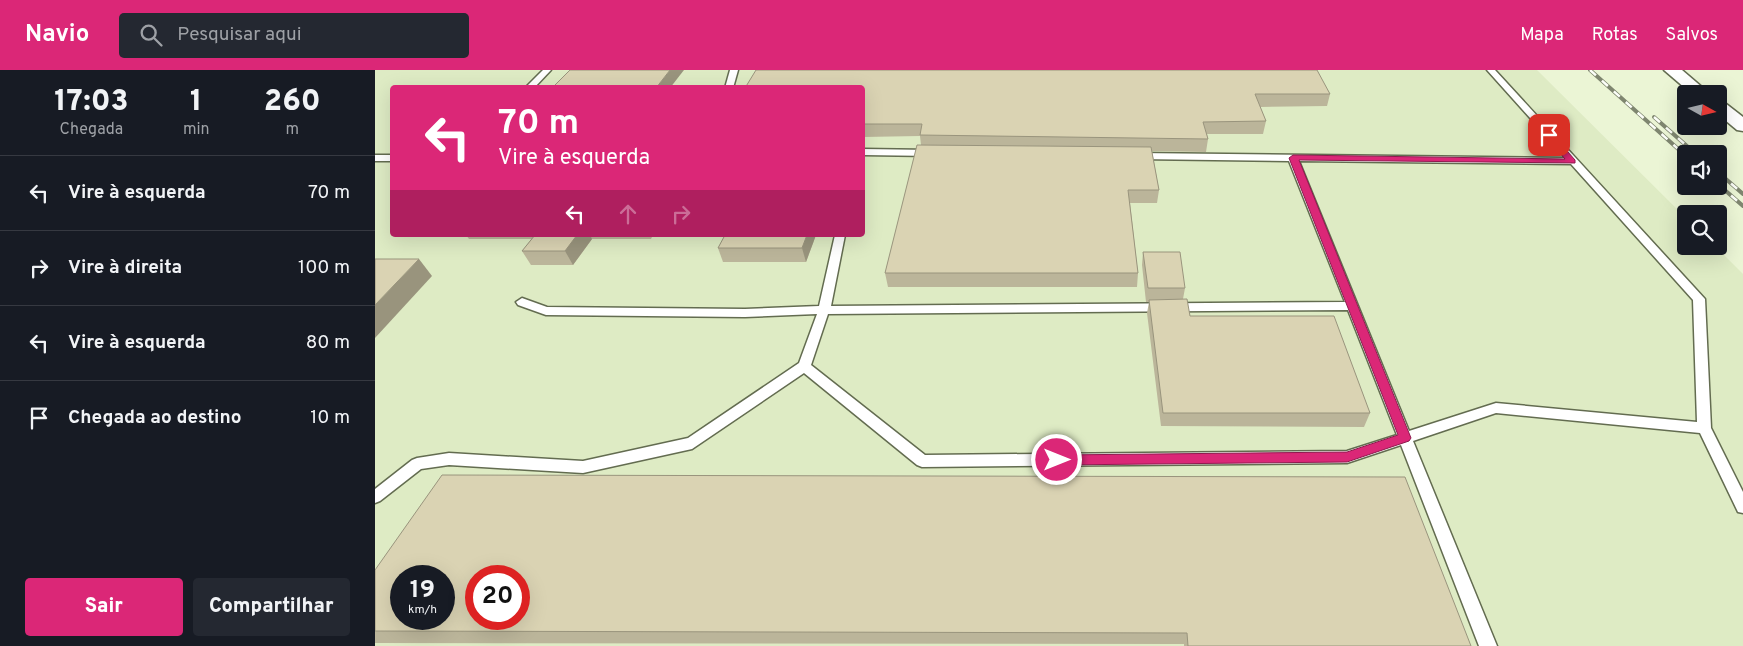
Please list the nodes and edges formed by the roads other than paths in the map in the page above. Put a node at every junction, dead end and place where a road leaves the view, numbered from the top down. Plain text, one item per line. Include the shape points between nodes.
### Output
1 (547, 70) edge
2 (734, 70) edge
3 (1491, 70) edge
4 (1671, 70) edge
5 (532, 85) edge
6 (730, 85) edge
7 (1690, 85) edge
8 (1727, 113) edge
9 (1743, 126) edge
10 (865, 152) edge
11 (941, 154) edge
12 (1127, 156) edge
13 (375, 158) edge
14 (390, 158) edge
15 (1293, 158) junction
16 (1572, 161) junction
17 (840, 237) edge
18 (521, 302) dead end
19 (1352, 306) junction
20 (824, 310) junction
21 (804, 366) junction
22 (1704, 428) junction
23 (1405, 438) junction
24 (375, 497) edge
25 (1743, 507) edge
26 (1488, 646) edge

1 - 5 lane
2 - 6 lane
3 - 16 lane
4 - 7 street
8 - 9 street
10 - 11 lane
12 - 15 lane
13 - 14 lane
15 - 16 lane
15 - 19 lane
16 - 22 lane via 1699,299
17 - 20 lane
18 - 20 lane via 546,311 566,312
19 - 20 lane
19 - 23 lane
20 - 21 lane
21 - 23 lane via 922,461 1347,457
21 - 24 lane via 692,443 583,467 449,459 417,464
22 - 23 lane via 1496,408
22 - 25 lane
23 - 26 lane

